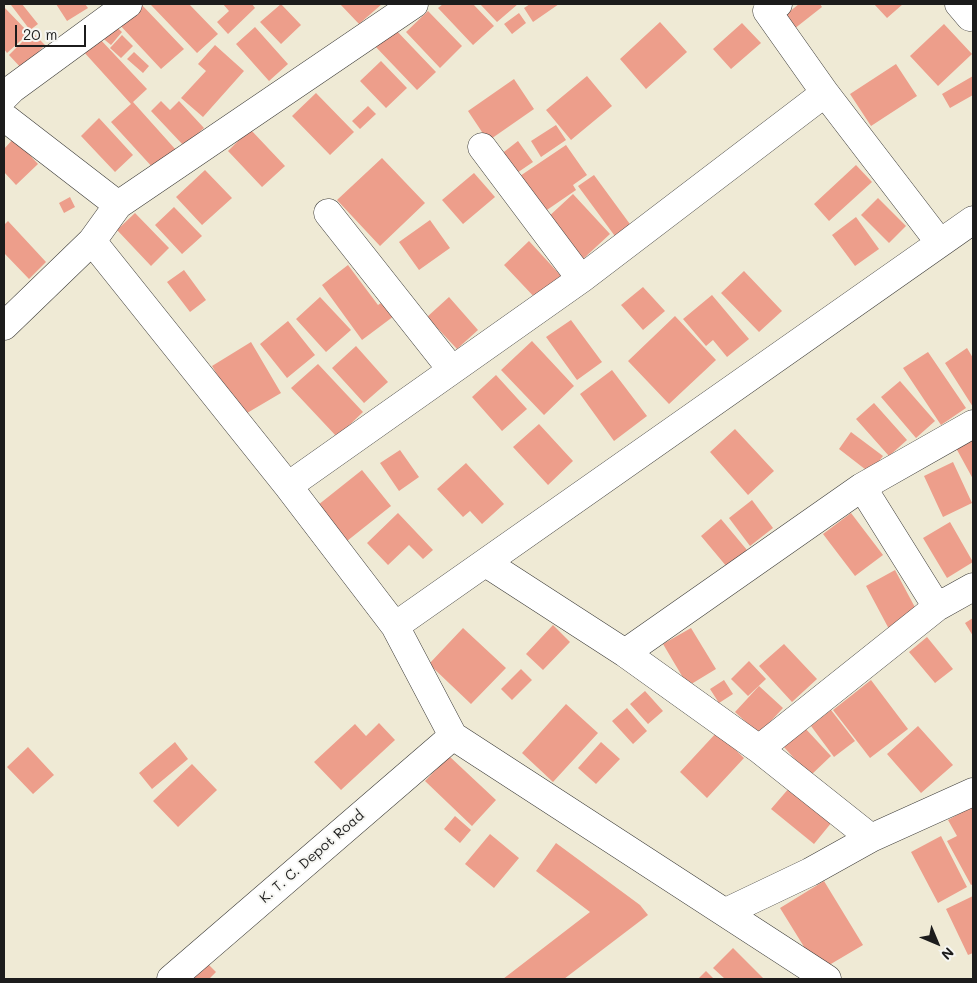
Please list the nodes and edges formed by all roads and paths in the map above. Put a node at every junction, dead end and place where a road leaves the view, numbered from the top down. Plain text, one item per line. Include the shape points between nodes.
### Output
1 (128, 4) edge
2 (414, 4) edge
3 (769, 6) edge
4 (825, 93) junction
5 (4, 98) edge
6 (4, 117) edge
7 (482, 147) dead end
8 (118, 205) junction
9 (328, 213) dead end
10 (973, 220) edge
11 (92, 241) junction
12 (940, 243) junction
13 (582, 279) junction
14 (4, 326) edge
15 (452, 370) junction
16 (973, 424) edge
17 (288, 486) junction
18 (862, 487) junction
19 (486, 563) junction
20 (973, 587) edge
21 (937, 607) junction
22 (395, 626) junction
23 (625, 653) junction
24 (453, 736) junction
25 (759, 749) junction
26 (973, 792) edge
27 (871, 838) junction
28 (726, 912) junction
29 (171, 979) edge
30 (827, 979) edge

1 - 5 street via 12,88
2 - 8 street
3 - 4 street
4 - 12 street
4 - 13 street
6 - 8 street
7 - 13 street
8 - 11 street
9 - 15 street
10 - 12 street
11 - 14 street
11 - 17 street
12 - 19 street
13 - 15 street
15 - 17 street
16 - 18 street
17 - 22 street
18 - 21 street
18 - 23 street
19 - 22 street
19 - 23 street
20 - 21 street
21 - 25 street
22 - 24 street
23 - 25 street
24 - 28 street
24 - 29 street, K. T. C. Depot Road
25 - 27 street
26 - 27 street
27 - 28 street via 810,872
28 - 30 street

